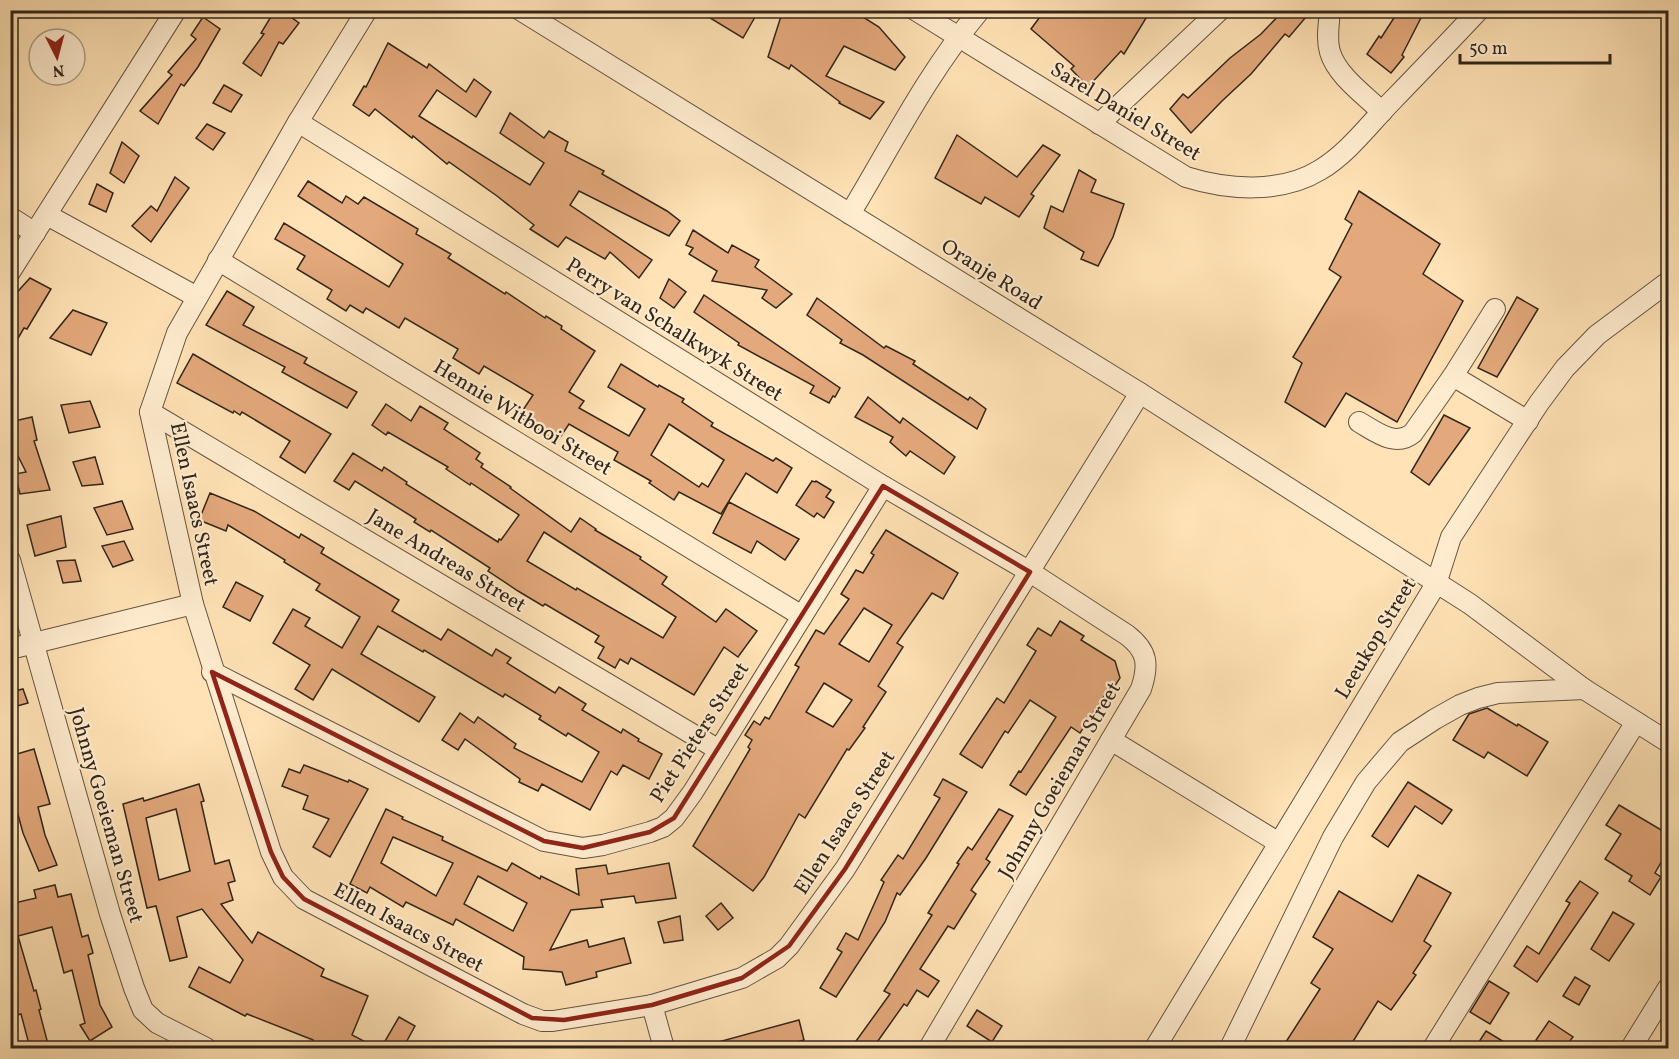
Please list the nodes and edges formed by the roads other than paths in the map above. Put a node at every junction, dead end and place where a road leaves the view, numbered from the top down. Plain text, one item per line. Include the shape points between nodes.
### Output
1 (176, 10) edge
2 (367, 10) edge
3 (520, 10) edge
4 (915, 10) edge
5 (980, 10) edge
6 (1220, 10) edge
7 (1330, 10) edge
8 (1479, 10) edge
9 (958, 39) junction
10 (1382, 112) junction
11 (298, 122) junction
12 (1099, 124) junction
13 (850, 214) junction
14 (47, 215) junction
15 (10, 217) edge
16 (35, 233) junction
17 (218, 260) junction
18 (10, 272) edge
19 (1668, 282) edge
20 (197, 297) junction
21 (1495, 309) dead end
22 (1454, 376) junction
23 (1140, 393) junction
24 (150, 412) junction
25 (1528, 421) junction
26 (1359, 422) dead end
27 (883, 486) junction
28 (10, 560) edge
29 (1030, 572) junction
30 (1436, 584) junction
31 (193, 604) junction
32 (802, 616) junction
33 (33, 643) junction
34 (10, 649) edge
35 (212, 672) junction
36 (1584, 689) junction
37 (1636, 722) junction
38 (1111, 740) junction
39 (1668, 742) edge
40 (719, 750) junction
41 (1279, 843) junction
42 (1668, 988) edge
43 (652, 1005) junction
44 (206, 1048) edge
45 (664, 1048) edge
46 (929, 1048) edge
47 (1155, 1048) edge
48 (1230, 1048) edge
49 (1433, 1048) edge
50 (1631, 1048) edge

1 - 14 street
2 - 11 street, Ellen Isaacs Street
3 - 13 street, Oranje Road
4 - 9 street, Sarel Daniel Street
5 - 9 street
6 - 12 street
7 - 10 street via 1329,45 1336,65
8 - 10 street, Sarel Daniel Street
9 - 12 street, Sarel Daniel Street
9 - 13 street via 921,93
10 - 12 street, Sarel Daniel Street via 1346,150 1320,170 1291,182 1259,187 1226,187 1186,177
11 - 17 street, Ellen Isaacs Street
11 - 27 street, Perry van Schalkwyk Street
13 - 23 street, Oranje Road
14 - 16 street
14 - 20 street
15 - 16 street
16 - 18 street
17 - 20 street, Ellen Isaacs Street
17 - 32 street, Hennie Witbooi Street
19 - 25 street, Leeukop Street via 1621,315 1578,353
20 - 24 street, Ellen Isaacs Street via 177,333
21 - 22 street
22 - 25 street
22 - 26 street via 1406,438 1392,439
23 - 29 street, Ellen Isaacs Street
23 - 30 street, Oranje Road
24 - 31 street, Ellen Isaacs Street
24 - 40 street, Jane Andreas Street
25 - 30 street, Leeukop Street via 1451,537
27 - 29 street, Perry van Schalkwyk Street
27 - 32 street, Piet Pieters Street
28 - 33 street, Johnny Goeieman Street
29 - 38 street, Johnny Goeieman Street via 1141,646 1146,665 1144,680
29 - 43 street, Ellen Isaacs Street via 845,869 789,946 777,958 742,978
30 - 36 street, Oranje Road via 1470,604
30 - 41 street, Leeukop Street
31 - 33 street
31 - 35 street, Ellen Isaacs Street
32 - 40 street, Piet Pieters Street
33 - 34 street
33 - 44 street, Johnny Goeieman Street via 136,994 143,1010 157,1023
35 - 40 street, Piet Pieters Street via 544,841 561,845 603,845 663,827 693,792
35 - 43 street, Ellen Isaacs Street via 271,852 283,877 303,898 532,1018 564,1020
36 - 37 street, Oranje Road
36 - 48 street via 1498,693 1478,698 1400,742 1366,782 1334,837
37 - 39 street, Oranje Road
37 - 49 street
38 - 41 street
38 - 46 street, Johnny Goeieman Street
41 - 47 street, Leeukop Street
42 - 50 street
43 - 45 street

